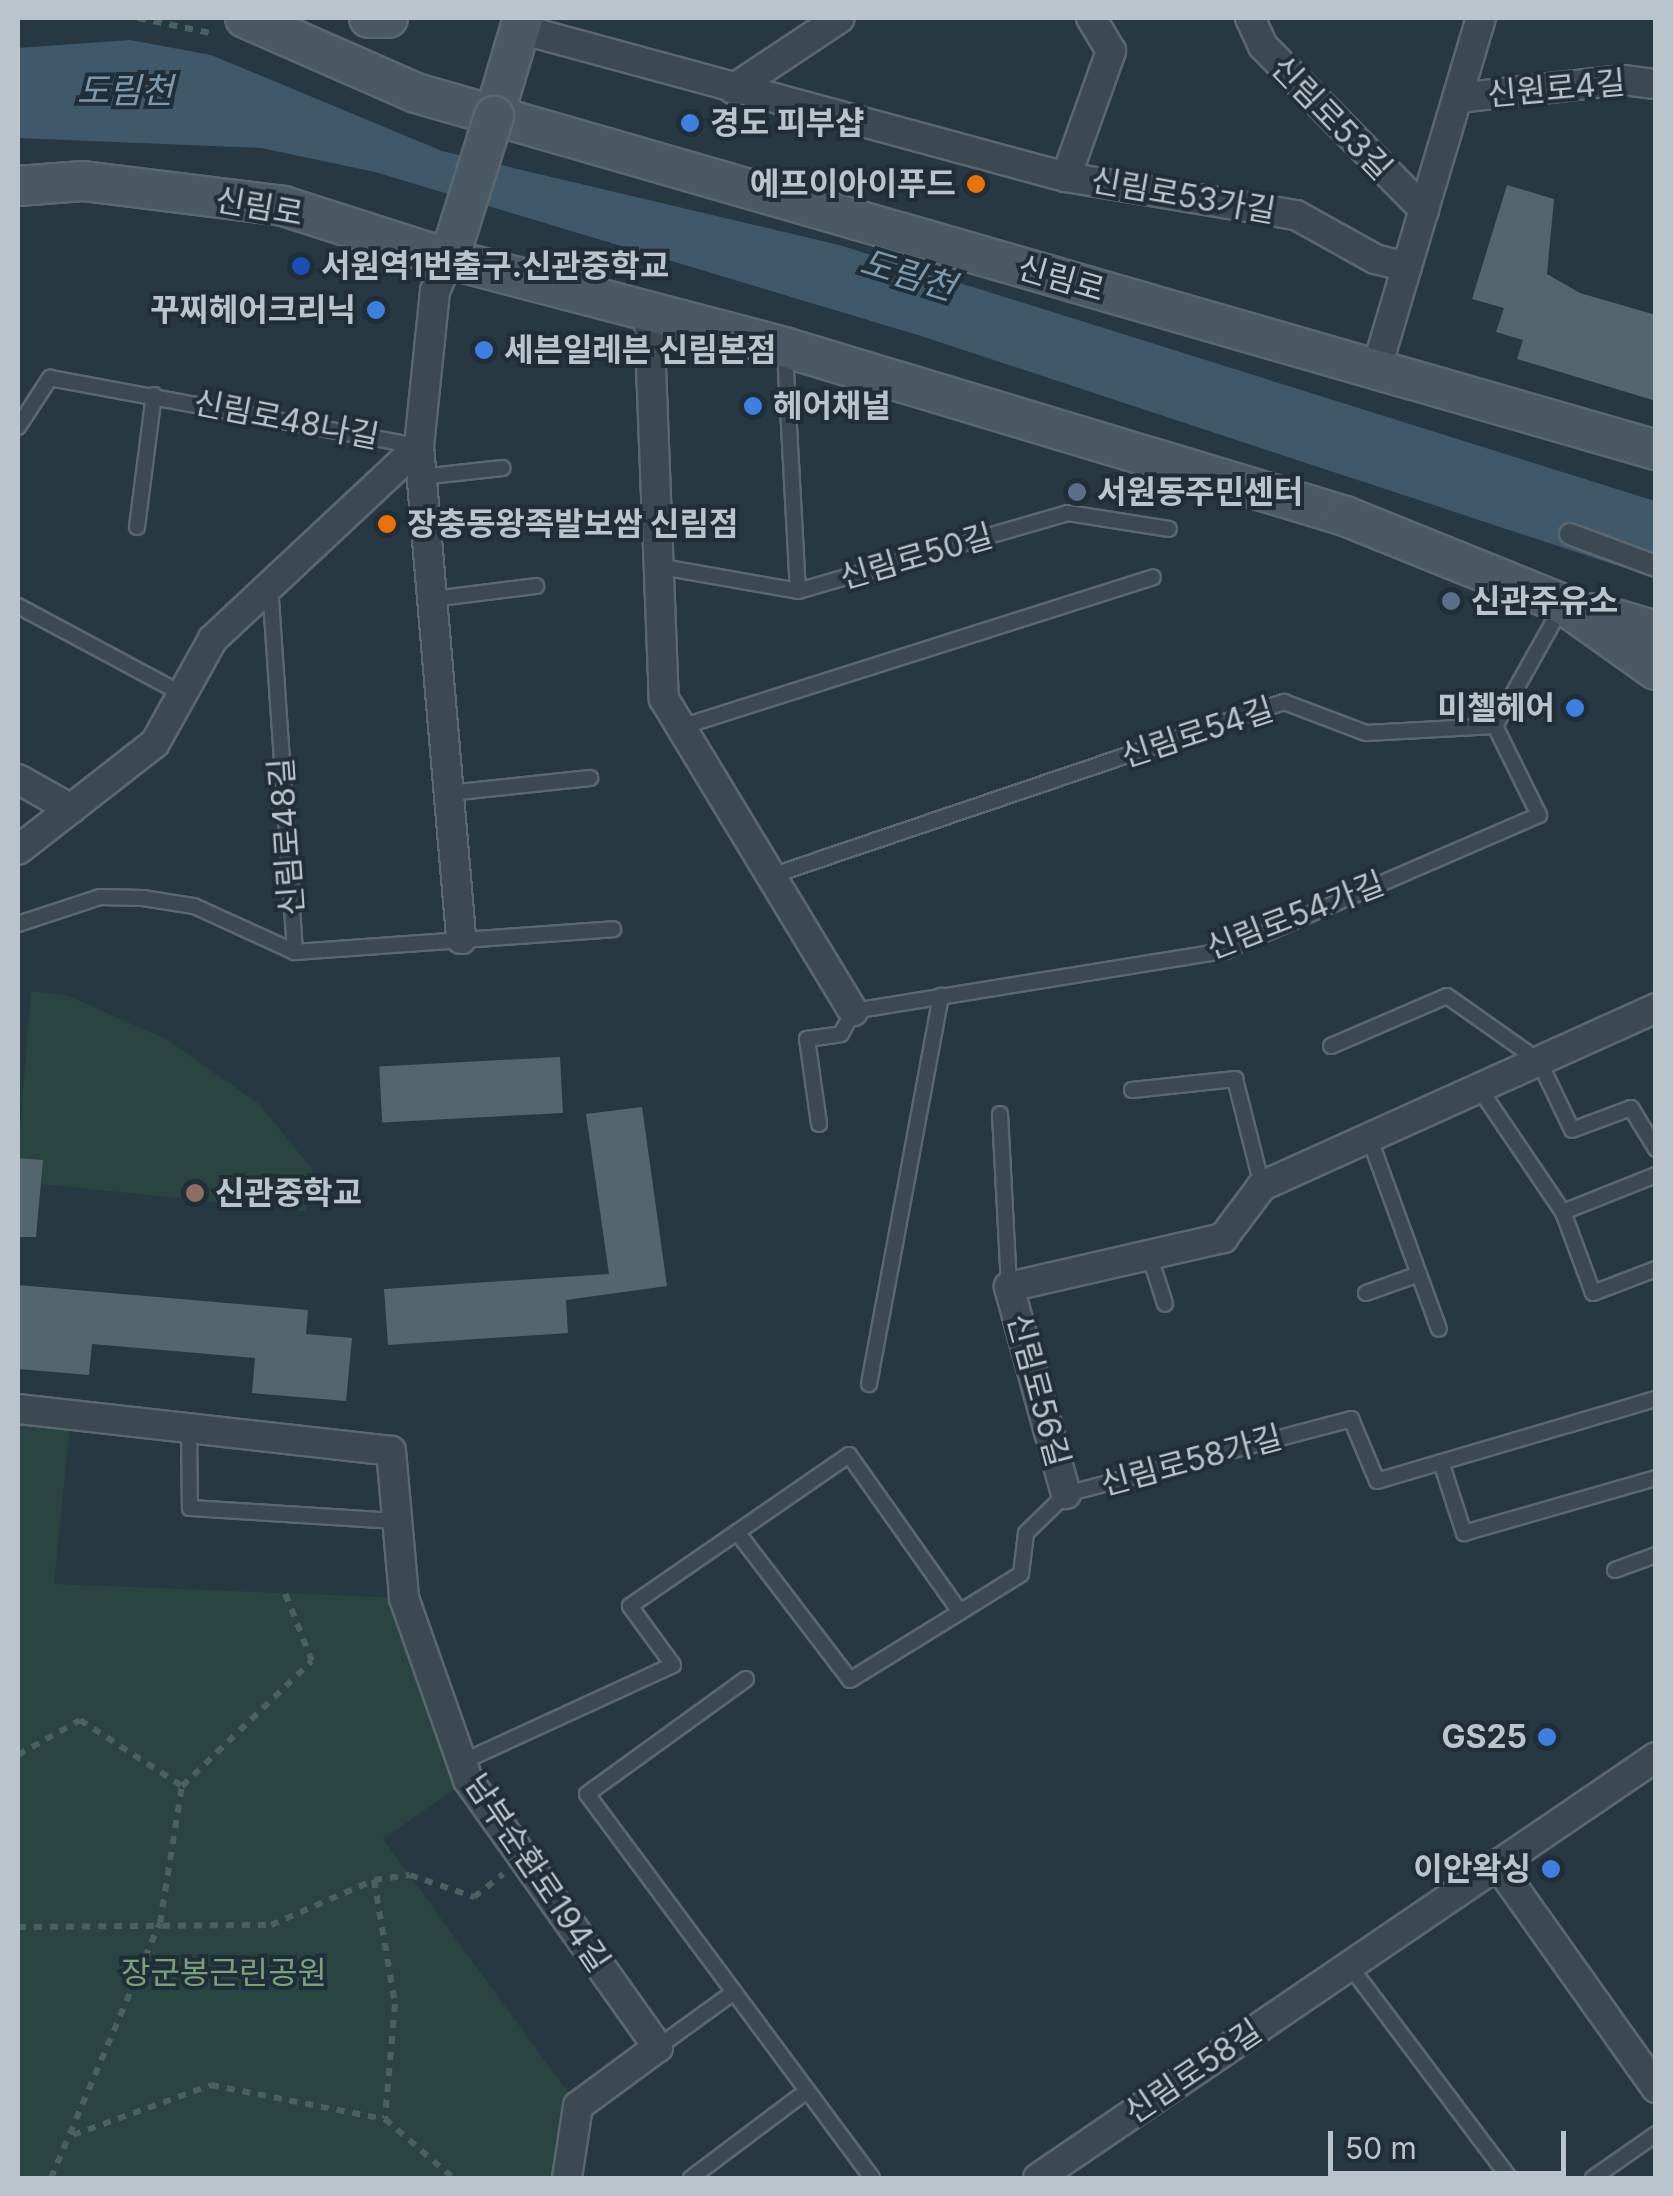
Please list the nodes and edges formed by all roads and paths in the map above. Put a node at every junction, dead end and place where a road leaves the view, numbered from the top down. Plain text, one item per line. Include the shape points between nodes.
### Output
1 (245, 18) edge
2 (370, 18) edge
3 (388, 18) edge
4 (840, 18) edge
5 (1091, 18) edge
6 (1250, 18) edge
7 (1481, 18) edge
8 (521, 23) edge
9 (1656, 84) edge
10 (733, 90) junction
11 (1458, 98) junction
12 (494, 116) junction
13 (1066, 177) junction
14 (18, 186) edge
15 (1424, 210) junction
16 (449, 259) junction
17 (1408, 266) junction
18 (649, 314) junction
19 (784, 347) junction
20 (1376, 370) junction
21 (154, 395) junction
22 (18, 427) edge
23 (419, 446) junction
24 (1656, 450) edge
25 (502, 468) dead end
26 (421, 477) junction
27 (137, 526) dead end
28 (1169, 529) dead end
29 (1570, 534) dead end
30 (1656, 566) edge
31 (662, 567) junction
32 (1153, 577) dead end
33 (270, 584) junction
34 (536, 586) dead end
35 (798, 591) junction
36 (432, 599) junction
37 (1564, 604) junction
38 (18, 606) edge
39 (1656, 631) edge
40 (1656, 670) edge
41 (182, 694) junction
42 (681, 726) junction
43 (1495, 726) junction
44 (590, 778) dead end
45 (18, 780) edge
46 (448, 793) junction
47 (71, 808) junction
48 (18, 850) edge
49 (772, 876) junction
50 (18, 924) edge
51 (613, 929) dead end
52 (461, 939) junction
53 (295, 952) junction
54 (941, 996) junction
55 (1656, 1008) edge
56 (853, 1011) junction
57 (1331, 1046) dead end
58 (1539, 1060) junction
59 (1479, 1088) junction
60 (1132, 1090) dead end
61 (1000, 1114) dead end
62 (820, 1124) dead end
63 (1369, 1138) junction
64 (1656, 1150) edge
65 (1656, 1174) edge
66 (1262, 1186) junction
67 (1563, 1212) junction
68 (1151, 1260) junction
69 (1656, 1268) edge
70 (1419, 1274) junction
71 (1009, 1287) junction
72 (1366, 1293) dead end
73 (1166, 1304) dead end
74 (1439, 1328) dead end
75 (869, 1384) dead end
76 (1656, 1399) edge
77 (18, 1410) edge
78 (189, 1429) junction
79 (1441, 1462) junction
80 (1656, 1478) edge
81 (1066, 1494) junction
82 (397, 1522) junction
83 (737, 1532) junction
84 (1656, 1555) edge
85 (1614, 1570) dead end
86 (285, 1593) dead end
87 (960, 1612) junction
88 (746, 1679) dead end
89 (18, 1755) edge
90 (462, 1762) junction
91 (1651, 1769) edge
92 (182, 1786) junction
93 (524, 1858) junction
94 (1497, 1864) junction
95 (374, 1880) junction
96 (160, 1923) junction
97 (18, 1927) edge
98 (1349, 1966) junction
99 (734, 1992) junction
100 (658, 2047) junction
101 (1656, 2088) edge
102 (807, 2091) junction
103 (384, 2119) junction
104 (1656, 2134) edge
105 (72, 2135) junction
106 (51, 2178) edge
107 (454, 2178) edge
108 (568, 2178) edge
109 (692, 2178) edge
110 (872, 2178) edge
111 (1038, 2178) edge
112 (1509, 2178) edge
113 (1593, 2178) edge

1 - 12 main road, 신림로 via 416,93
2 - 3 main road
4 - 10 street
5 - 13 street, 신림로53가길 via 1111,51
6 - 15 street, 신림로53길 via 1276,61
7 - 11 street, 신림로53길
8 - 10 street, 신림로53가길
8 - 12 main road
9 - 11 street, 신원로4길 via 1623,80
10 - 13 street, 신림로53가길
11 - 15 street, 신림로53길
12 - 16 main road, bridge
12 - 20 main road, 신림로
13 - 17 street, 신림로53가길 via 1296,216 1375,259
14 - 16 main road, 신림로, bridge via 83,181 284,206
15 - 17 street, 신림로53길
16 - 18 main road, 신림로
16 - 23 street via 435,291
17 - 20 street, 신림로53길
18 - 19 main road, 신림로
18 - 31 street
19 - 35 lane
19 - 37 main road, 신림로 via 1344,516
20 - 24 main road, 신림로
21 - 22 lane, 신림로48나길 via 50,378
21 - 23 lane, 신림로48나길
21 - 27 lane, 신림로48나길
23 - 26 street
23 - 33 street
25 - 26 lane
26 - 36 street
28 - 35 lane, 신림로50길 via 1068,513
29 - 30 street
31 - 35 lane, 신림로50길
31 - 42 street via 664,699
32 - 42 lane
33 - 41 street via 213,639
33 - 53 lane, 신림로48길
34 - 36 lane
36 - 46 street
37 - 39 main road
37 - 40 main road, 신림로
37 - 43 lane
38 - 41 lane
41 - 47 street via 155,744
42 - 49 street
43 - 49 lane, 신림로54길 via 1366,733 1284,702
43 - 54 lane, 신림로54가길 via 1539,815 1224,951
44 - 46 lane
45 - 47 street
46 - 52 street
47 - 48 street
49 - 56 street
50 - 53 lane via 100,897 143,898 194,906
51 - 52 lane, 신림로48길
52 - 53 lane, 신림로48길
54 - 56 lane, 신림로54가길
54 - 75 lane
55 - 58 street, 신림로56길
56 - 62 lane via 841,1034 807,1040
57 - 58 lane via 1447,996
58 - 59 street, 신림로56길
58 - 64 lane via 1572,1130 1631,1108
59 - 63 street, 신림로56길
59 - 67 lane
60 - 66 lane via 1235,1079
61 - 71 lane, 신림로56길
63 - 66 street, 신림로56길
63 - 70 lane
65 - 67 lane
66 - 68 street, 신림로56길 via 1223,1238
67 - 69 lane via 1593,1293
68 - 71 street, 신림로56길
68 - 73 lane
70 - 72 lane
70 - 74 lane
71 - 81 street, 신림로56길
76 - 79 lane, 신림로58가길
77 - 78 street, 남부순환로194길
78 - 82 street, 남부순환로194길 via 391,1450
78 - 82 lane via 190,1508
79 - 80 lane via 1464,1533
79 - 81 lane, 신림로58가길 via 1377,1481 1352,1419
81 - 87 lane, 신림로58가길 via 1026,1532 1021,1574
82 - 90 street, 남부순환로194길 via 404,1598
83 - 87 lane, 신림로58가길 via 850,1680
83 - 87 lane via 849,1455
83 - 90 lane via 630,1606 672,1665
84 - 85 lane
86 - 92 path via 312,1661
88 - 99 lane via 587,1794
89 - 92 path via 80,1720
90 - 93 street, 남부순환로194길
91 - 94 street, 신림로58길
92 - 96 path
93 - 95 path via 474,1897 410,1875
93 - 100 street, 남부순환로194길
94 - 98 street, 신림로58길
94 - 101 street
95 - 96 path via 271,1925
95 - 103 path via 395,2004
96 - 97 path
96 - 105 path
98 - 111 street, 신림로58길
98 - 112 lane
99 - 100 lane
99 - 102 lane
100 - 108 street via 578,2106
102 - 109 lane
102 - 110 lane
103 - 105 path via 211,2084
103 - 107 path
104 - 113 lane
105 - 106 path

